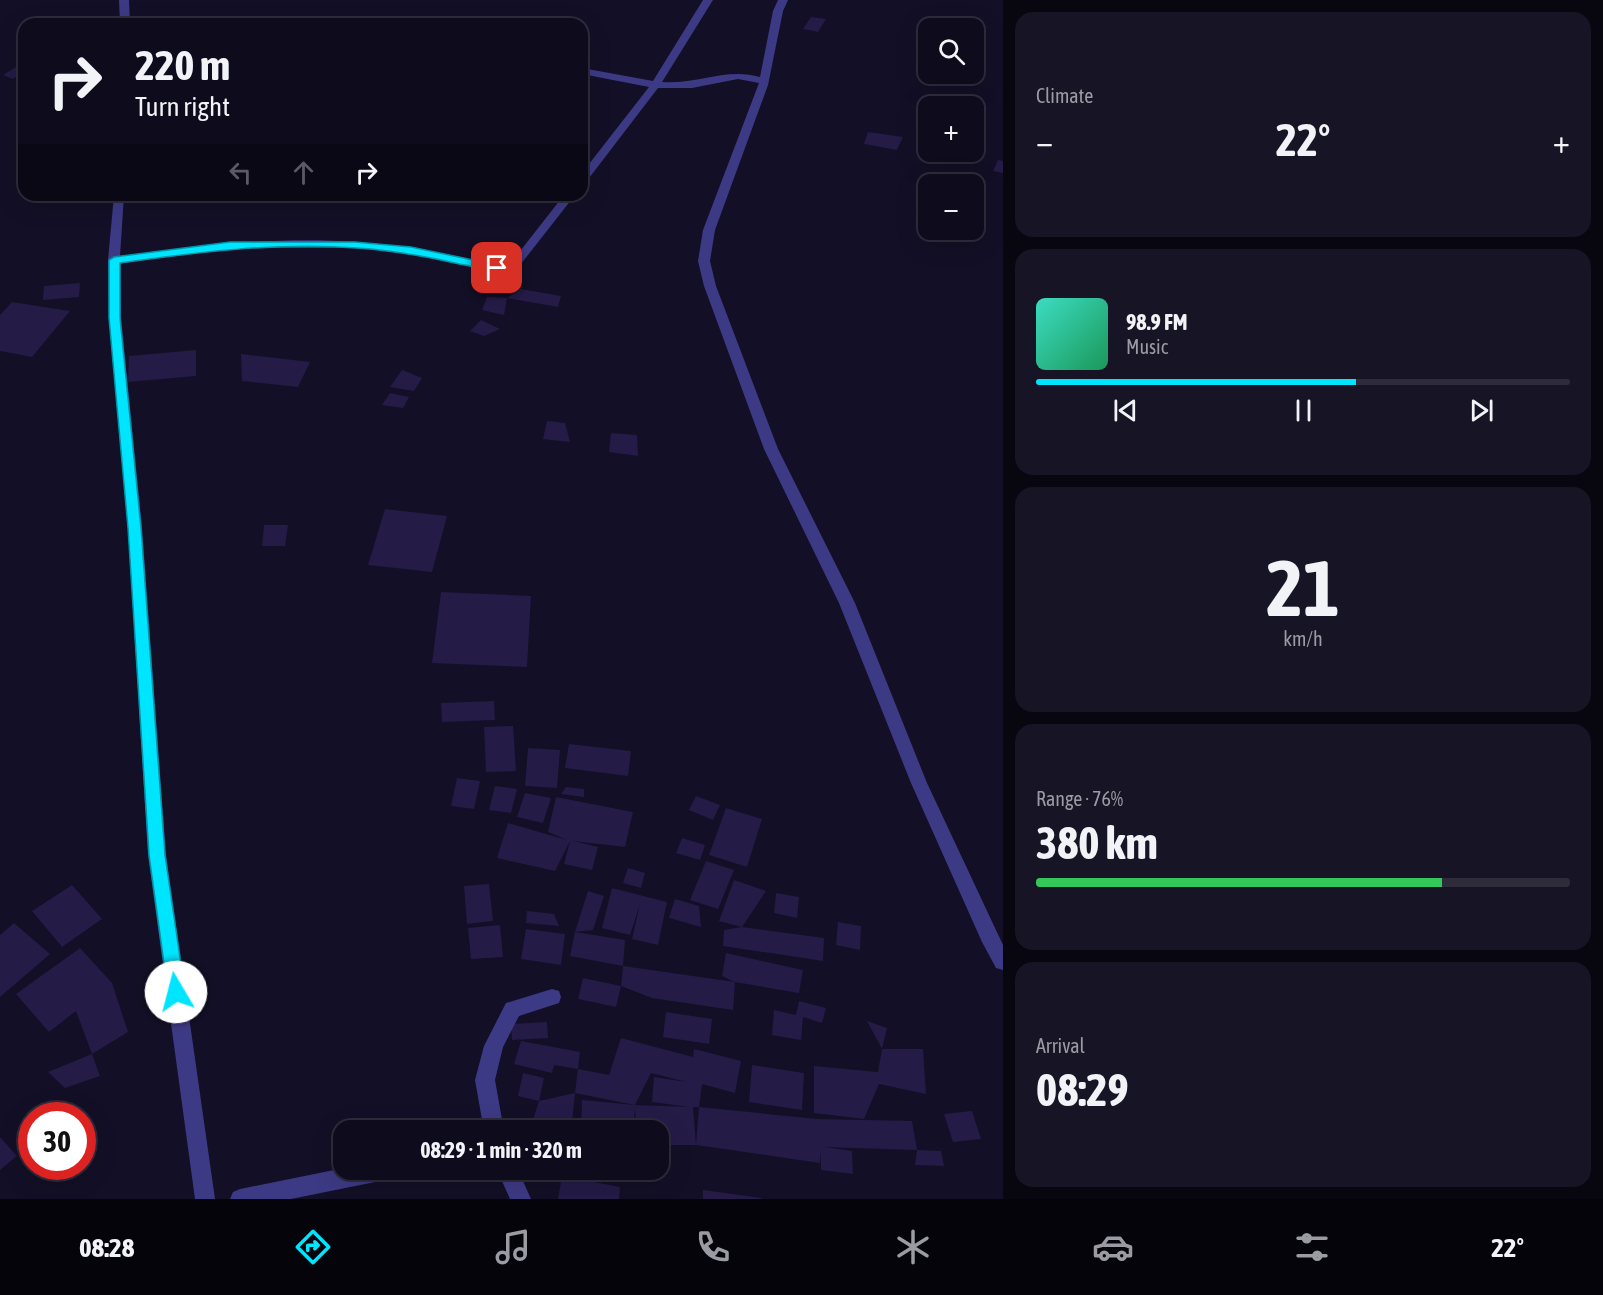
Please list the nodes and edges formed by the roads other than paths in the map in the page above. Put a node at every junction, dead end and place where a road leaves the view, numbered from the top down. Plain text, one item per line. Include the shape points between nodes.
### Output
1 (124, 0) edge
2 (708, 0) edge
3 (783, 0) edge
4 (125, 18) edge
5 (588, 72) edge
6 (763, 81) junction
7 (656, 85) junction
8 (588, 172) edge
9 (119, 201) edge
10 (565, 201) edge
11 (114, 260) junction
12 (1003, 962) edge
13 (552, 998) dead end
14 (492, 1120) edge
15 (335, 1180) edge
16 (512, 1180) edge
17 (205, 1199) edge
18 (240, 1199) edge
19 (521, 1199) edge

1 - 4 street
2 - 7 street
3 - 6 street
5 - 7 street
6 - 7 street via 735,75 689,86
6 - 12 street via 709,230 704,261 771,449 847,603 919,783
7 - 8 street
9 - 11 street
10 - 11 street via 513,267 497,268 411,250 355,245 230,245
11 - 17 street via 115,318 135,528 157,855
13 - 14 street via 513,1009 494,1046 485,1080
15 - 18 street
16 - 19 street

